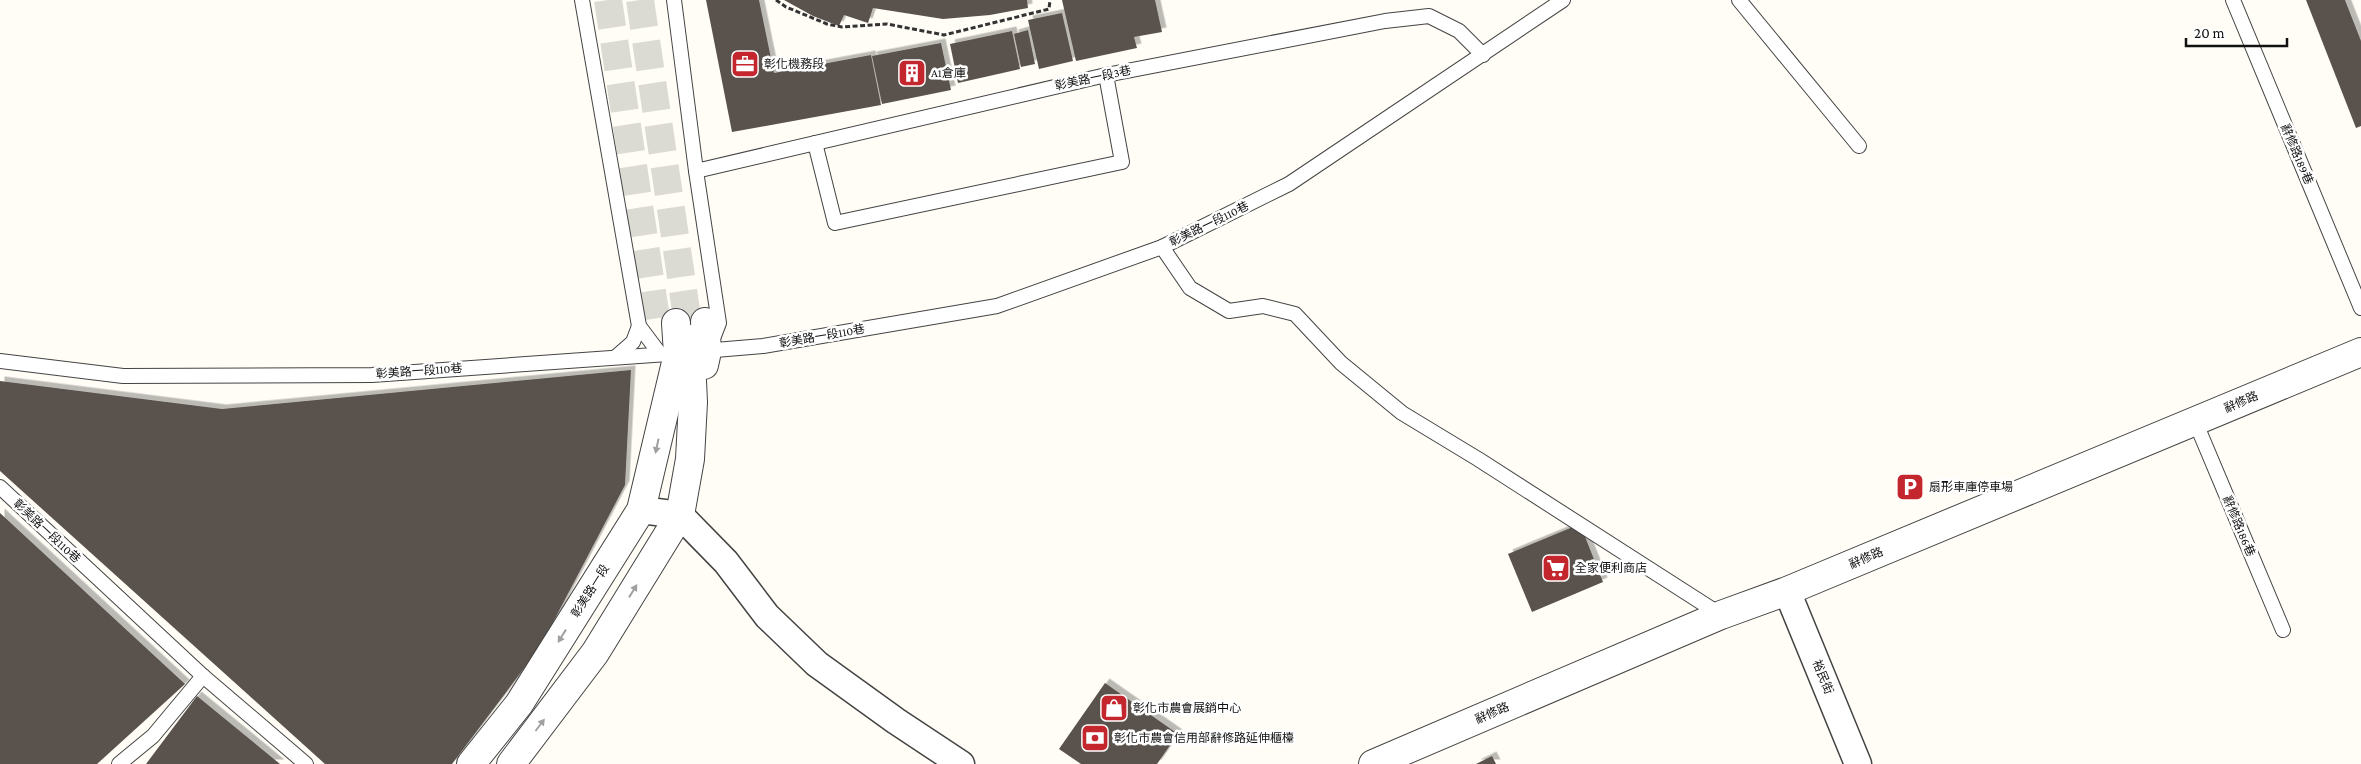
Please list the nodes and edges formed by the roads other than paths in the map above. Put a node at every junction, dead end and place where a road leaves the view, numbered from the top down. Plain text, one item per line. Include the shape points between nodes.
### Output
1 (582, 0) edge
2 (674, 0) edge
3 (1563, 0) edge
4 (1739, 0) edge
5 (2233, 0) edge
6 (1483, 55) junction
7 (1106, 75) junction
8 (815, 143) junction
9 (1859, 146) dead end
10 (696, 171) junction
11 (1162, 247) junction
12 (2361, 308) edge
13 (681, 324) junction
14 (738, 348) junction
15 (2361, 352) edge
16 (684, 353) junction
17 (616, 356) junction
18 (0, 361) edge
19 (680, 400) junction
20 (2195, 421) junction
21 (0, 487) edge
22 (641, 510) junction
23 (680, 515) junction
24 (1787, 591) junction
25 (1721, 615) junction
26 (2283, 630) dead end
27 (203, 676) junction
28 (119, 764) edge
29 (306, 764) edge
30 (470, 764) edge
31 (511, 764) edge
32 (962, 764) edge
33 (1372, 764) edge
34 (1858, 764) edge

1 - 13 lane
2 - 10 lane
3 - 6 lane, 彰美路一段110巷
4 - 9 lane
5 - 12 lane, 辭修路189巷
6 - 7 lane, 彰美路一段3巷 via 1459,31 1429,16 1385,21
6 - 11 lane, 彰美路一段110巷 via 1289,184
7 - 8 lane, 彰美路一段3巷
7 - 8 lane via 1122,162 835,223
8 - 10 lane, 彰美路一段3巷
10 - 13 lane
11 - 14 lane, 彰美路一段110巷 via 996,306
11 - 25 lane via 1190,288 1229,311 1264,306 1294,314 1341,363 1402,413
13 - 14 lane via 724,338
13 - 16 street, 彰美路一段
13 - 16 street, 彰美路一段
13 - 17 lane via 633,342
14 - 16 lane, 彰美路一段110巷
15 - 20 street, 辭修路
16 - 17 lane, 彰美路一段110巷
16 - 19 street, 彰美路一段
16 - 19 street, 彰美路一段
17 - 18 lane, 彰美路一段110巷 via 372,375 123,376
19 -> 22 street, 彰美路一段
19 - 23 street, 彰美路一段 via 690,459
20 - 24 street, 辭修路
20 - 26 lane, 辭修路186巷
21 - 27 lane, 彰美路一段110巷
22 - 23 street
22 -> 30 street, 彰美路一段 via 519,704
31 -> 23 street, 彰美路一段 via 595,652
23 - 32 street via 726,562 767,616 817,664
24 - 25 street, 辭修路
24 - 34 street, 裕民街
25 - 33 street, 辭修路
27 - 28 lane via 153,736
27 - 29 lane, 彰美路一段110巷

